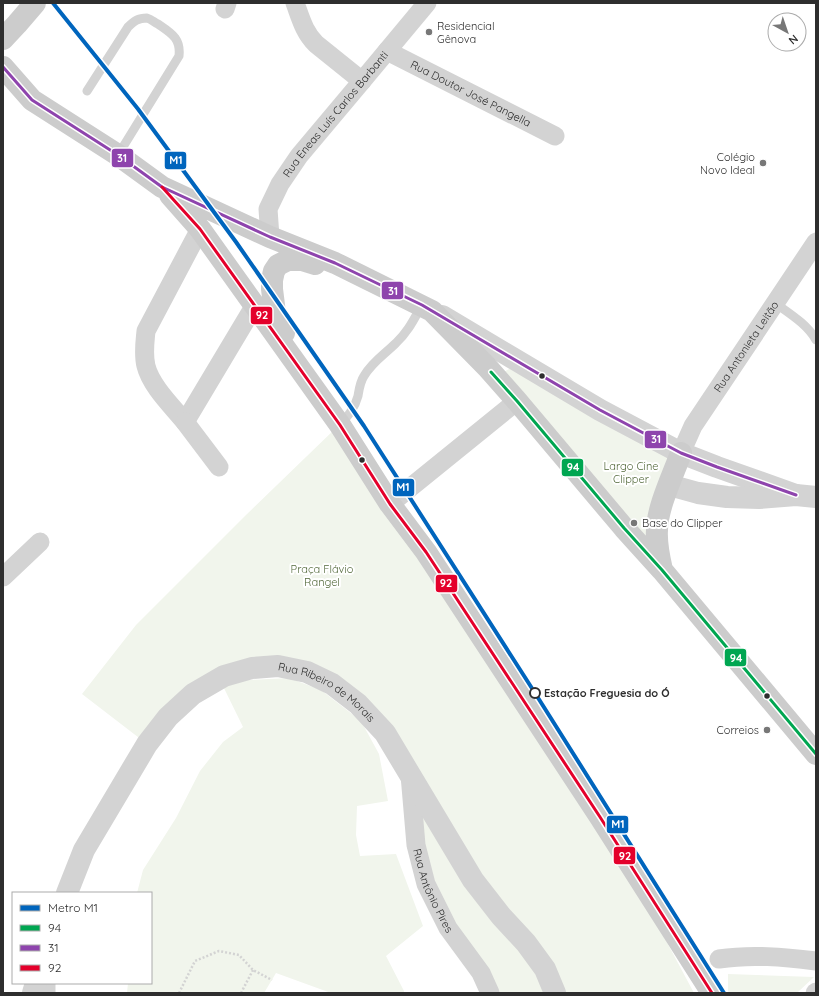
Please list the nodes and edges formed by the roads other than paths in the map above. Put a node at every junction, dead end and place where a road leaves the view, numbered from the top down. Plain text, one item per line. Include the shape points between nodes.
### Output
1 (35, 3) edge
2 (295, 3) edge
3 (427, 3) edge
4 (3, 39) edge
5 (387, 51) junction
6 (4, 72) edge
7 (362, 81) junction
8 (87, 91) dead end
9 (555, 136) dead end
10 (118, 155) junction
11 (162, 187) junction
12 (200, 229) junction
13 (270, 237) junction
14 (816, 242) edge
15 (335, 263) junction
16 (775, 302) junction
17 (255, 305) junction
18 (427, 308) junction
19 (816, 340) edge
20 (284, 346) junction
21 (518, 401) junction
22 (185, 422) junction
23 (340, 425) junction
24 (681, 453) junction
25 (219, 467) dead end
26 (669, 485) junction
27 (810, 498) edge
28 (390, 504) junction
29 (40, 542) dead end
30 (662, 570) junction
31 (3, 577) edge
32 (816, 754) edge
33 (410, 775) junction
34 (67, 892) edge
35 (719, 959) dead end
36 (816, 961) edge
37 (490, 993) edge
38 (555, 993) edge
39 (712, 993) edge

1 - 4 main road
2 - 7 street via 303,26 316,44
3 - 5 street, Rua Eneas Luís Carlos Barbanti
5 - 7 street, Rua Eneas Luís Carlos Barbanti
5 - 9 street, Rua Doutor José Pangella
6 - 10 main road via 32,100
7 - 13 street, Rua Eneas Luís Carlos Barbanti via 299,156 280,184 268,209
8 - 10 lane via 134,21 149,18 171,33 180,47 178,56
10 - 11 main road
11 - 12 main road
11 - 13 main road
12 - 17 main road
12 - 22 street via 146,331 144,349 146,366 154,384
13 - 15 main road
14 - 16 street, Rua Antonieta Leitão
15 - 18 main road
15 - 20 main road via 323,267 302,260 288,260 278,265 274,271 272,289 275,313 284,330
16 - 19 lane via 812,332
16 - 24 street, Rua Antonieta Leitão via 693,426
17 - 20 main road
17 - 22 street
18 - 21 main road
18 - 23 lane via 363,377 353,408
18 - 24 street via 600,410
20 - 23 main road
21 - 28 street
21 - 30 main road
22 - 25 street
23 - 28 main road
24 - 26 main road
24 - 27 street
26 - 27 street via 698,494 727,497
26 - 30 main road via 657,529 657,548
28 - 39 main road via 434,565
29 - 31 street
30 - 32 main road
33 - 34 street, Rua Ribeiro de Morais via 384,733 358,704 332,684 307,672 278,666 252,668 224,676 193,694 168,717 147,744 84,850
33 - 37 street, Rua Antônio Pires via 416,845 426,884 448,928 480,973
33 - 38 street, Rua Ribeiro de Morais via 474,880 545,969
35 - 36 street via 735,956

